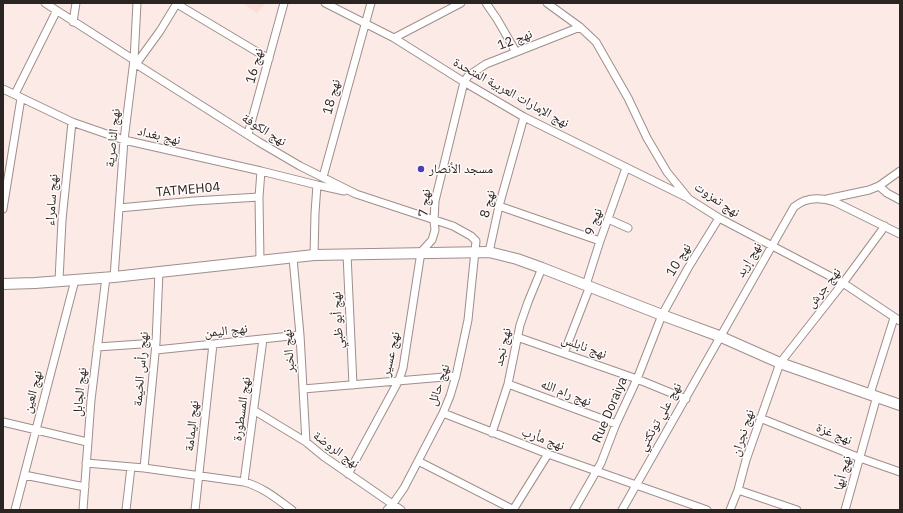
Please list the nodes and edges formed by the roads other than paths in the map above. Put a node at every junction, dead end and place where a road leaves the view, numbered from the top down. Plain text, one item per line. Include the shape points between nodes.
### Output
1 (45, 3) edge
2 (76, 3) edge
3 (136, 3) edge
4 (284, 3) edge
5 (325, 3) edge
6 (371, 3) edge
7 (461, 3) edge
8 (486, 3) edge
9 (547, 3) edge
10 (177, 4) edge
11 (56, 12) junction
12 (73, 22) junction
13 (365, 22) junction
14 (580, 27) junction
15 (394, 38) junction
16 (516, 52) junction
17 (269, 59) junction
18 (135, 62) junction
19 (464, 82) junction
20 (3, 89) edge
21 (18, 96) junction
22 (524, 117) junction
23 (72, 122) junction
24 (248, 134) junction
25 (124, 140) junction
26 (626, 168) junction
27 (261, 171) junction
28 (900, 171) edge
29 (323, 177) junction
30 (317, 185) junction
31 (879, 186) junction
32 (356, 194) junction
33 (259, 197) junction
34 (689, 199) junction
35 (826, 199) junction
36 (900, 200) edge
37 (499, 206) junction
38 (119, 208) junction
39 (3, 209) edge
40 (719, 218) junction
41 (608, 219) junction
42 (434, 221) junction
43 (885, 226) junction
44 (628, 228) dead end
45 (900, 234) edge
46 (600, 241) junction
47 (772, 245) junction
48 (421, 252) junction
49 (489, 252) junction
50 (476, 253) junction
51 (347, 254) junction
52 (314, 255) junction
53 (293, 258) junction
54 (260, 261) junction
55 (542, 268) junction
56 (159, 271) junction
57 (110, 277) junction
58 (59, 280) junction
59 (75, 280) junction
60 (843, 283) junction
61 (3, 284) edge
62 (588, 285) junction
63 (662, 316) junction
64 (897, 320) edge
65 (300, 335) junction
66 (719, 336) junction
67 (518, 338) junction
68 (263, 339) junction
69 (213, 344) junction
70 (97, 347) junction
71 (156, 347) junction
72 (564, 353) junction
73 (780, 363) junction
74 (456, 376) junction
75 (637, 379) junction
76 (399, 380) junction
77 (508, 384) junction
78 (353, 385) junction
79 (303, 389) junction
80 (873, 395) junction
81 (685, 399) junction
82 (900, 405) edge
83 (255, 411) junction
84 (443, 413) junction
85 (760, 418) junction
86 (3, 422) edge
87 (616, 424) junction
88 (35, 430) junction
89 (492, 433) junction
90 (87, 442) junction
91 (306, 442) junction
92 (548, 454) junction
93 (860, 458) junction
94 (418, 461) junction
95 (86, 463) junction
96 (131, 467) junction
97 (144, 468) junction
98 (597, 472) junction
99 (900, 472) edge
100 (348, 474) junction
101 (24, 476) junction
102 (199, 476) junction
103 (244, 482) junction
104 (636, 486) junction
105 (85, 487) junction
106 (738, 490) junction
107 (777, 506) edge
108 (390, 508) edge
109 (15, 510) edge
110 (83, 510) edge
111 (126, 510) edge
112 (195, 510) edge
113 (292, 510) edge
114 (401, 510) edge
115 (514, 510) edge
116 (574, 510) edge
117 (622, 510) edge
118 (707, 510) edge
119 (730, 510) edge
120 (796, 510) edge
121 (845, 510) edge

1 - 11 street, نهج الكوفة
2 - 12 street
3 - 18 street, نهج الناصرية
4 - 17 street, نهج 16
5 - 13 street, نهج الإمارات العربية المتحدة
6 - 13 street, نهج 18
7 - 15 street
8 - 16 street
9 - 14 street, نهج تمزوت
10 - 17 street
10 - 18 street via 160,31
11 - 12 street, نهج الكوفة
11 - 21 street
12 - 18 street, نهج الكوفة
13 - 15 street, نهج الإمارات العربية المتحدة
13 - 29 street, نهج 18
14 - 16 street, نهج 12
14 - 34 street, نهج تمزوت via 596,42 667,172
15 - 19 street, نهج الإمارات العربية المتحدة
16 - 19 street, نهج 12 via 476,69
17 - 24 street, نهج 16
18 - 24 street, نهج الكوفة
18 - 25 street, نهج الناصرية
19 - 22 street, نهج الإمارات العربية المتحدة
19 - 42 street, نهج 7 via 435,201
20 - 21 street, نهج بغداد
21 - 23 street, نهج بغداد
21 - 39 street
22 - 26 street, نهج الإمارات العربية المتحدة
22 - 37 street, نهج 8
23 - 25 street, نهج بغداد
23 - 58 street, نهج سامراء
24 - 29 street, نهج الكوفة
25 - 27 street, نهج بغداد
25 - 38 street, نهج الناصرية
26 - 34 street, نهج الإمارات العربية المتحدة
26 - 41 street, نهج 9
27 - 30 street, نهج بغداد
27 - 33 street
28 - 31 street
29 - 32 street, نهج الكوفة
30 - 32 street, نهج بغداد
30 - 52 street
31 - 35 street
31 - 36 street
32 - 42 street, نهج الكوفة
33 - 38 street, TATMEH04
33 - 54 street
34 - 40 street, نهج تمزوت
35 - 43 street
35 - 47 street, نهج إربد via 804,200 794,207
37 - 46 street
37 - 49 street, نهج 8
38 - 57 street, نهج الناصرية
40 - 47 street, نهج تمزوت
40 - 63 street, نهج 10
41 - 44 street
41 - 46 street, نهج 9
42 - 48 street, نهج 7 via 436,230 432,240
42 - 50 street, نهج الكوفة via 452,226 471,236 476,241
43 - 45 street
43 - 60 street, نهج جرش
46 - 62 street, نهج 9
47 - 60 street, نهج تمزوت
47 - 66 street, نهج إربد
48 - 50 main road
48 - 51 main road
48 - 76 street, نهج عسير via 407,349
49 - 50 main road
49 - 55 main road
50 - 74 street, نهج حائل via 468,320
51 - 52 main road
51 - 78 street, نهج أبو ظبي
52 - 53 main road
53 - 54 main road
53 - 65 street, نهج الخبر
54 - 56 main road
55 - 62 main road
55 - 67 street, نهج نجد via 528,302
56 - 57 main road
56 - 71 street, نهج رأس الخيمة
57 - 59 main road
57 - 70 street, نهج الجابل
58 - 59 main road
58 - 61 main road
59 - 88 street, نهج العين
60 - 64 street, نهج تمزوت
60 - 73 street, نهج جرش
62 - 63 main road
62 - 72 street, نهج 9
63 - 66 main road
63 - 75 street, Rue Doraiya
64 - 80 street, نهج أبها
65 - 68 street, نهج اليمن
65 - 79 street, نهج الخبر
66 - 73 main road
66 - 81 street, نهج علي تونكتي
67 - 72 street, نهج نابلس
67 - 77 street, نهج نجد
68 - 69 street, نهج اليمن
68 - 83 street, نهج المسطورة
69 - 71 street, نهج اليمن
69 - 102 street, نهج اليمامة
70 - 71 street, نهج اليمن
70 - 90 street, نهج الجابل
71 - 97 street, نهج رأس الخيمة
72 - 75 street, نهج نابلس
73 - 80 main road
73 - 85 street, نهج نجران
74 - 76 street
74 - 84 street, نهج حائل
75 - 81 street, نهج نابلس
75 - 87 street, Rue Doraiya
76 - 78 street
76 - 100 street, نهج عسير
77 - 87 street, نهج رام الله
77 - 89 street, نهج نجد
78 - 79 street
79 - 91 street, نهج الخبر
80 - 82 main road
80 - 93 street, نهج أبها
81 - 104 street, نهج علي تونكتي
83 - 91 street, نهج الروضة
83 - 103 street, نهج المسطورة
84 - 89 street, نهج مأرب
84 - 94 street, نهج حائل
85 - 93 street, نهج غزة
85 - 106 street, نهج نجران
86 - 88 street
87 - 98 street, Rue Doraiya
88 - 90 street
88 - 101 street, نهج العين
89 - 92 street, نهج مأرب
90 - 95 street, نهج الجابل
91 - 100 street, نهج الروضة
92 - 98 street, نهج مأرب
92 - 115 street
93 - 99 street, نهج غزة
93 - 121 street, نهج أبها
94 - 108 street, نهج حائل
94 - 115 street
95 - 96 street
95 - 105 street, نهج الجابل
96 - 97 street
96 - 111 street
97 - 102 street
98 - 104 street, نهج مأرب
98 - 116 street, Rue Doraiya
100 - 108 street, نهج الروضة
101 - 105 street
101 - 109 street, نهج العين
102 - 103 street
102 - 112 street, نهج اليمامة
103 - 113 street via 256,485
104 - 117 street, نهج علي تونكتي
104 - 118 street, نهج مأرب
105 - 110 street, نهج الجابل
106 - 107 street
106 - 119 street, نهج نجران
107 - 120 street
108 - 114 street, نهج الروضة

